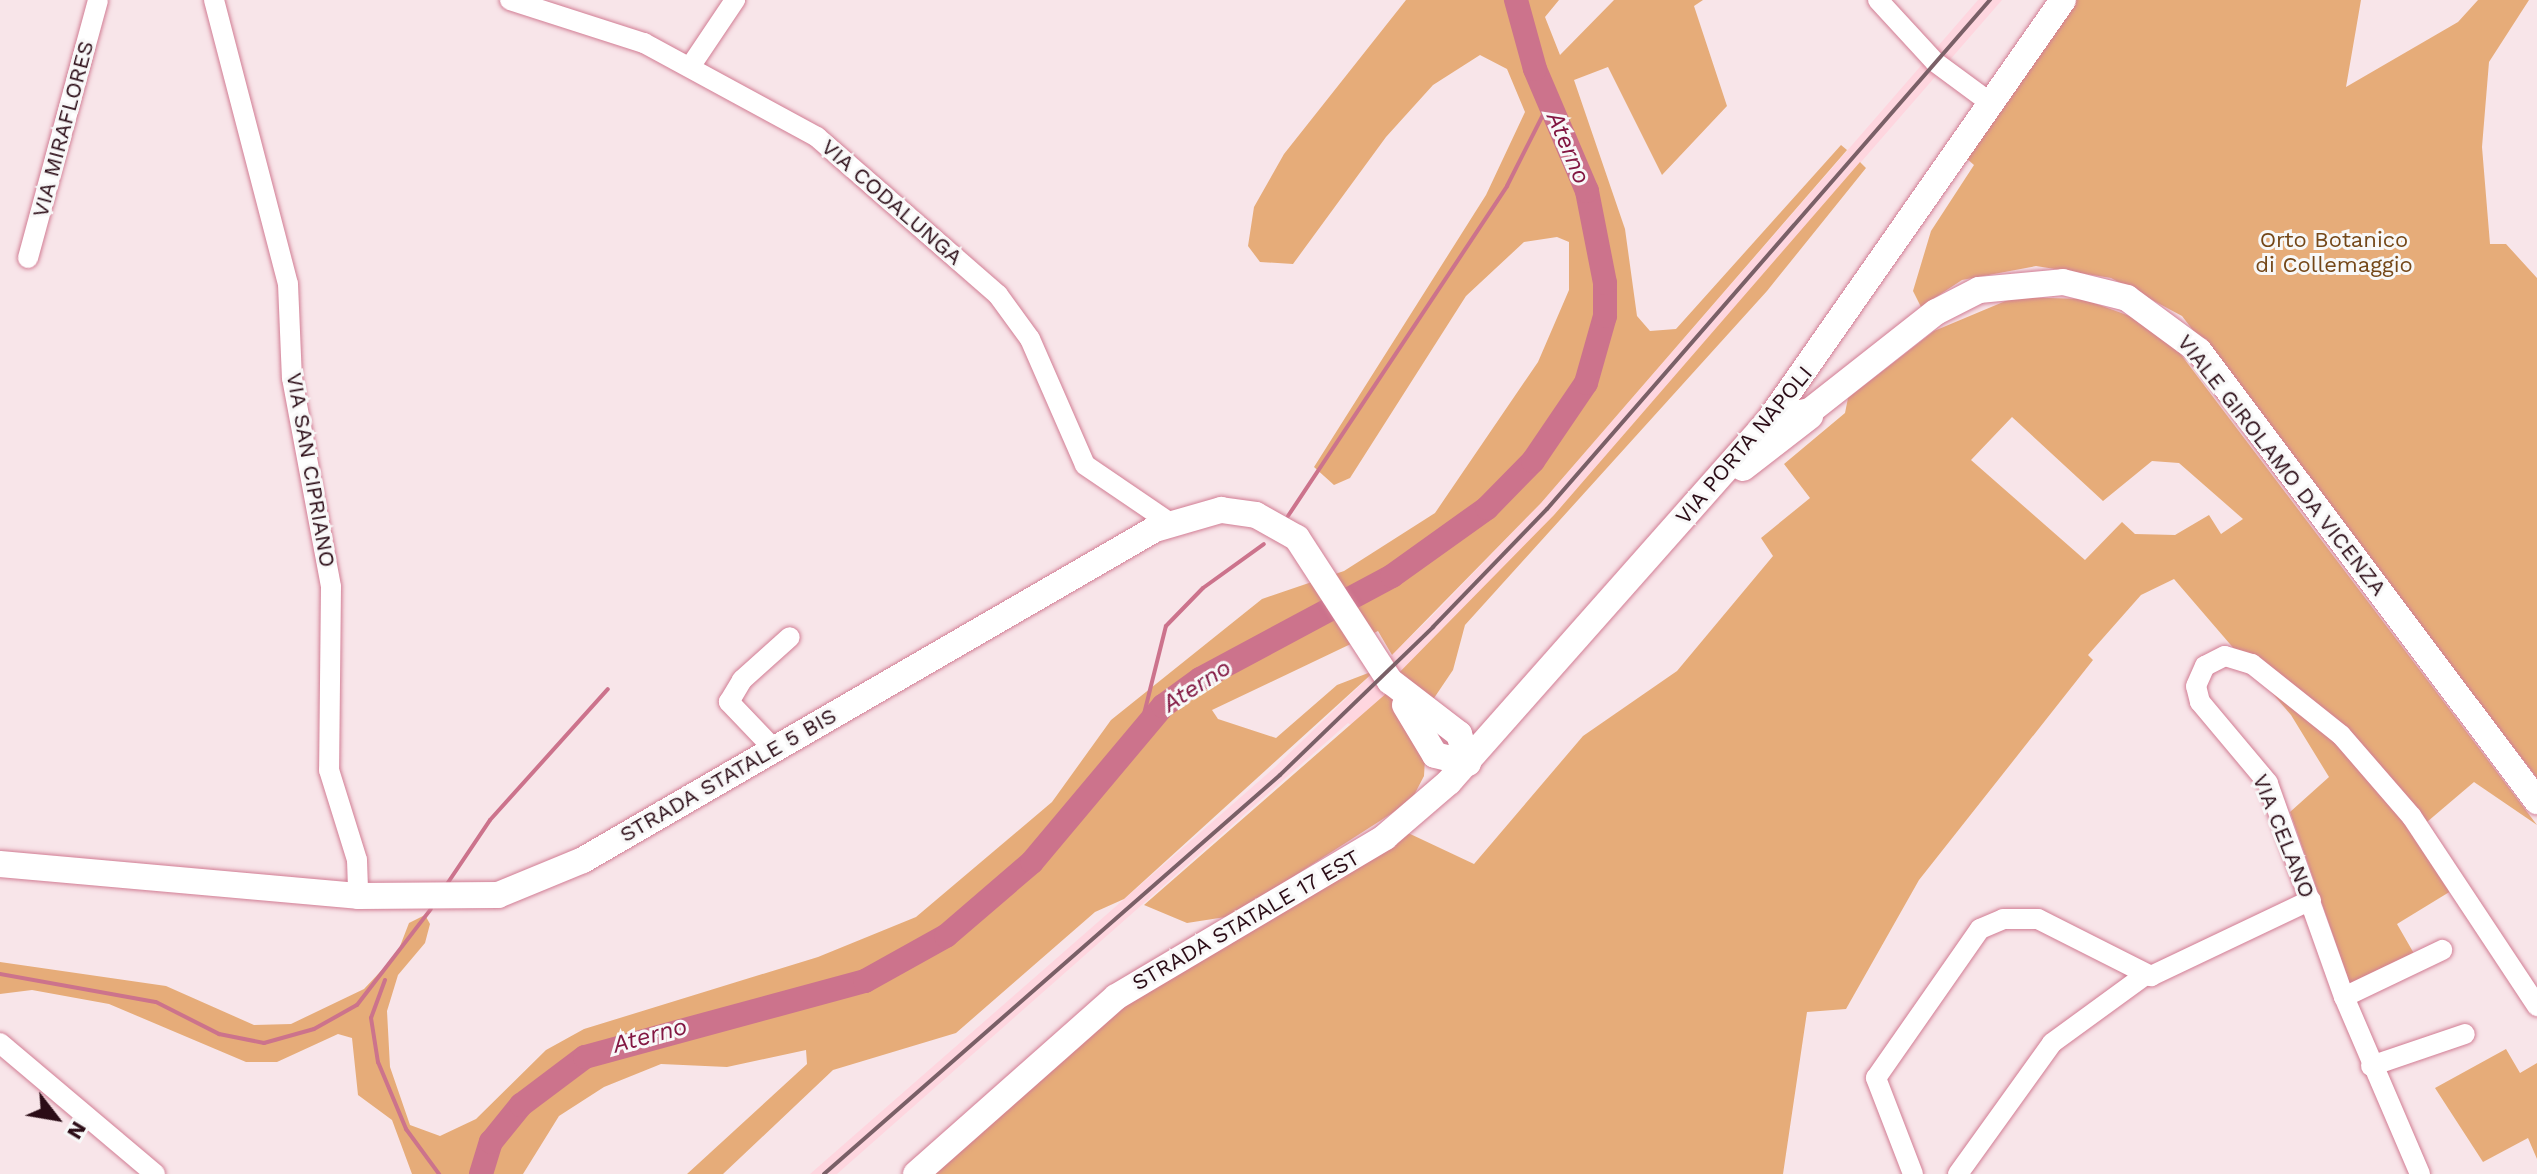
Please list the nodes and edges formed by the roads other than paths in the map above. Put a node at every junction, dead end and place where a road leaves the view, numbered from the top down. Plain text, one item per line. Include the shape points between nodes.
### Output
1 (98, 0) edge
2 (214, 0) edge
3 (510, 0) edge
4 (735, 0) edge
5 (1878, 0) edge
6 (2063, 0) edge
7 (690, 67) junction
8 (1992, 104) junction
9 (28, 258) dead end
10 (1786, 416) junction
11 (1721, 478) joint
12 (1169, 522) junction
13 (790, 637) dead end
14 (1512, 713) junction
15 (1436, 734) junction
16 (773, 748) junction
17 (1468, 763) junction
18 (2537, 801) edge
19 (1415, 813) junction
20 (0, 864) edge
21 (358, 896) junction
22 (2311, 900) junction
23 (2442, 950) dead end
24 (2144, 976) junction
25 (2344, 997) junction
26 (2537, 1006) edge
27 (2465, 1034) dead end
28 (0, 1043) edge
29 (2371, 1066) junction
30 (155, 1174) edge
31 (916, 1174) edge
32 (1913, 1174) edge
33 (1958, 1174) edge
34 (2420, 1174) edge

1 - 9 street, VIA MIRAFLORES
2 - 21 street, VIA SAN CIPRIANO via 288,284 294,390 331,587 329,770 357,860
3 - 7 street, VIA CODALUNGA via 619,34
4 - 7 street
5 - 8 street via 1935,62
6 - 8 main road, VIA PORTA NAPOLI
7 - 12 street, VIA CODALUNGA via 817,137 998,295 1030,339 1085,465
8 - 10 main road, VIA PORTA NAPOLI
10 - 11 main road, VIALE GIROLAMO DA VICENZA
10 - 18 main road, VIALE GIROLAMO DA VICENZA via 1830,397 1936,312 1994,286 2076,284 2147,309 2199,351
11 - 14 main road, VIA PORTA NAPOLI
12 - 15 main road, STRADA STATALE 5 BIS via 1206,511 1256,515 1285,529 1320,568 1360,635
12 - 16 main road, STRADA STATALE 5 BIS
13 - 16 street via 742,680 729,702
14 - 15 main road
14 - 17 main road, VIA PORTA NAPOLI
15 - 17 main road, STRADA STATALE 5 BIS via 1441,759
15 - 19 main road
16 - 21 main road, STRADA STATALE 5 BIS via 522,888 454,900
17 - 19 main road, STRADA STATALE 17 EST
19 - 31 main road, STRADA STATALE 17 EST via 1116,997
20 - 21 main road, STRADA STATALE 5 BIS
22 - 24 street
22 - 25 street, VIA CELANO
22 - 26 street, VIA CELANO via 2268,783 2198,697 2198,677 2214,659 2236,657 2268,673 2367,762 2423,833
23 - 25 street
24 - 32 street via 2038,919 2003,919 1974,934 1876,1078
24 - 33 street via 2052,1043
25 - 29 street, VIA CELANO
27 - 29 street
28 - 30 street
29 - 34 street, VIA CELANO

